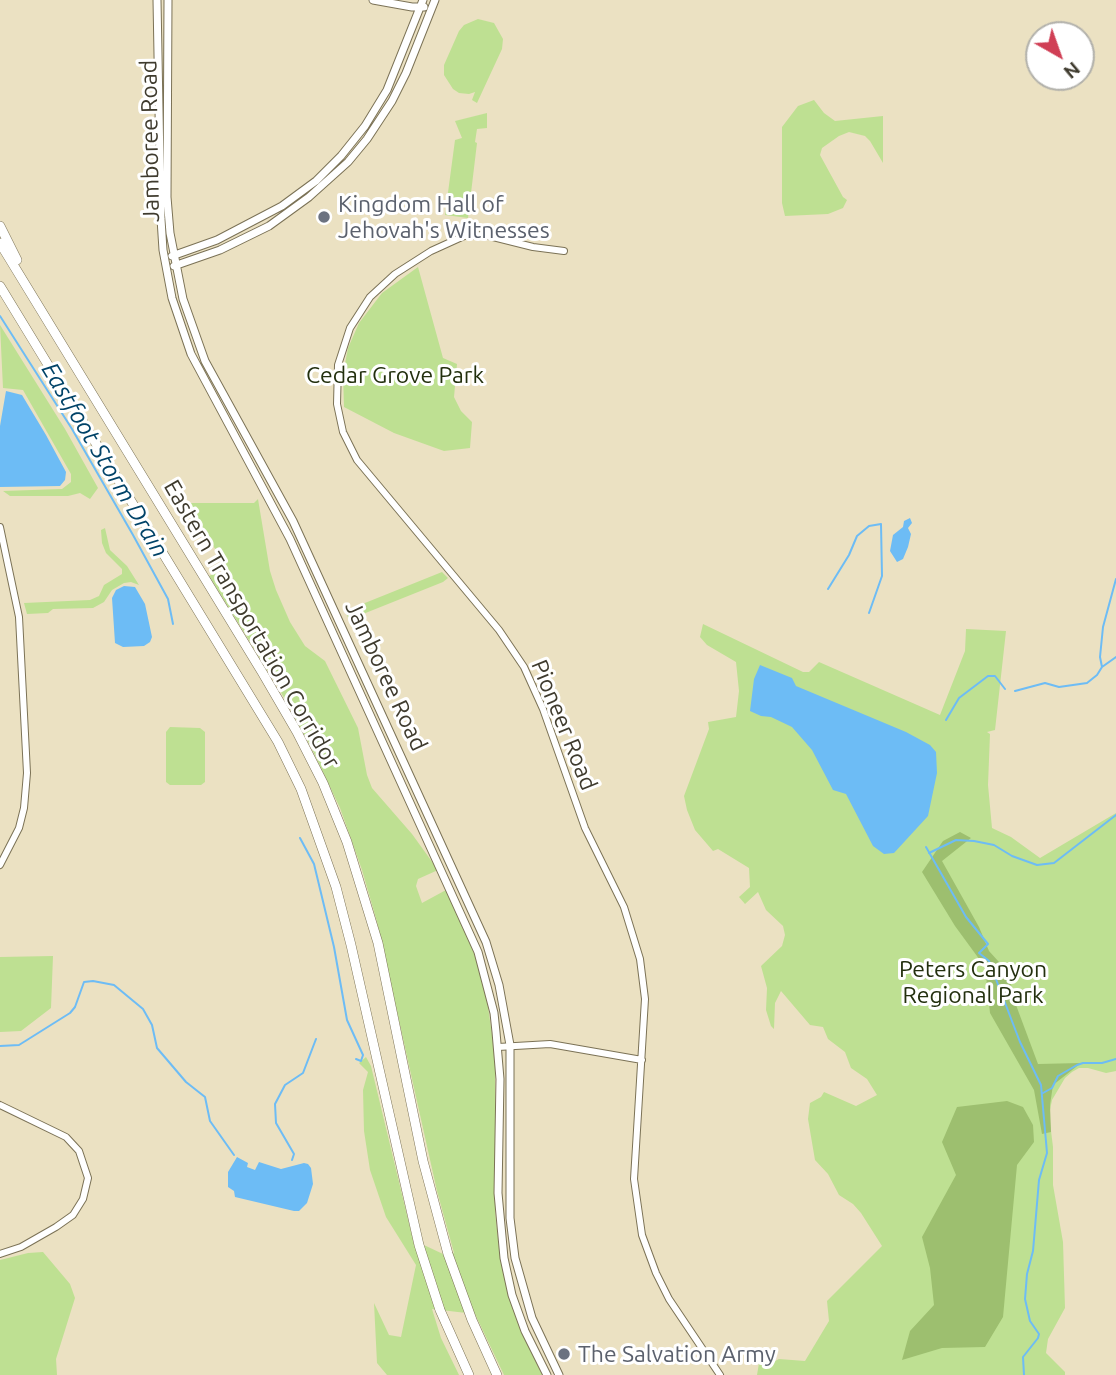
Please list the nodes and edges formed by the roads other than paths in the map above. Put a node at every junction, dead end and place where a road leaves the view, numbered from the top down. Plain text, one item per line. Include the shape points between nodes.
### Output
1 (157, 0) edge
2 (168, 0) edge
3 (373, 0) edge
4 (435, 0) edge
5 (420, 2) edge
6 (431, 9) junction
7 (0, 226) edge
8 (0, 243) edge
9 (564, 251) dead end
10 (174, 255) junction
11 (165, 259) junction
12 (177, 265) junction
13 (167, 268) junction
14 (0, 288) edge
15 (32, 294) junction
16 (0, 527) edge
17 (0, 865) edge
18 (510, 1045) junction
19 (498, 1046) junction
20 (642, 1060) junction
21 (0, 1105) edge
22 (0, 1254) edge
23 (469, 1375) edge
24 (497, 1375) edge
25 (547, 1375) edge
26 (559, 1375) edge
27 (720, 1375) edge

1 - 11 main road, Jamboree Road via 159,185
2 - 10 main road, Jamboree Road via 167,197
3 - 5 main road via 412,7
4 - 6 main road
5 - 6 main road
5 - 10 main road via 394,75 365,126 341,156 282,206 217,240
6 - 12 main road via 392,101 348,162 269,226
7 - 15 highway
8 - 15 highway, Eastern Transportation Corridor
9 - 20 street, Pioneer Road via 474,234 429,252 388,279 360,309 343,344 336,391 343,432 357,460 499,630 535,687 585,828 622,902 636,942 645,999
10 - 11 main road
10 - 12 main road, Jamboree Road
11 - 13 main road, Jamboree Road
12 - 13 main road
12 - 18 main road, Jamboree Road via 188,317 205,361 293,521 470,903 499,985
13 - 19 main road, Jamboree Road via 191,354 290,539 473,941 494,1013
14 - 23 highway, Eastern Transportation Corridor via 278,741 301,789 351,945 419,1245 440,1310
15 - 24 highway, Eastern Transportation Corridor via 262,672 323,783 378,943 423,1161 448,1254
16 - 17 street via 19,617 27,773 19,828
18 - 19 street
18 - 20 street via 568,1045
18 - 26 main road, Jamboree Road via 510,1218 515,1258 532,1318
19 - 25 main road, Jamboree Road via 498,1194 504,1258 525,1331
20 - 27 street, Pioneer Road via 634,1179 642,1235 669,1299
21 - 22 street via 66,1137 79,1151 88,1178 73,1215

